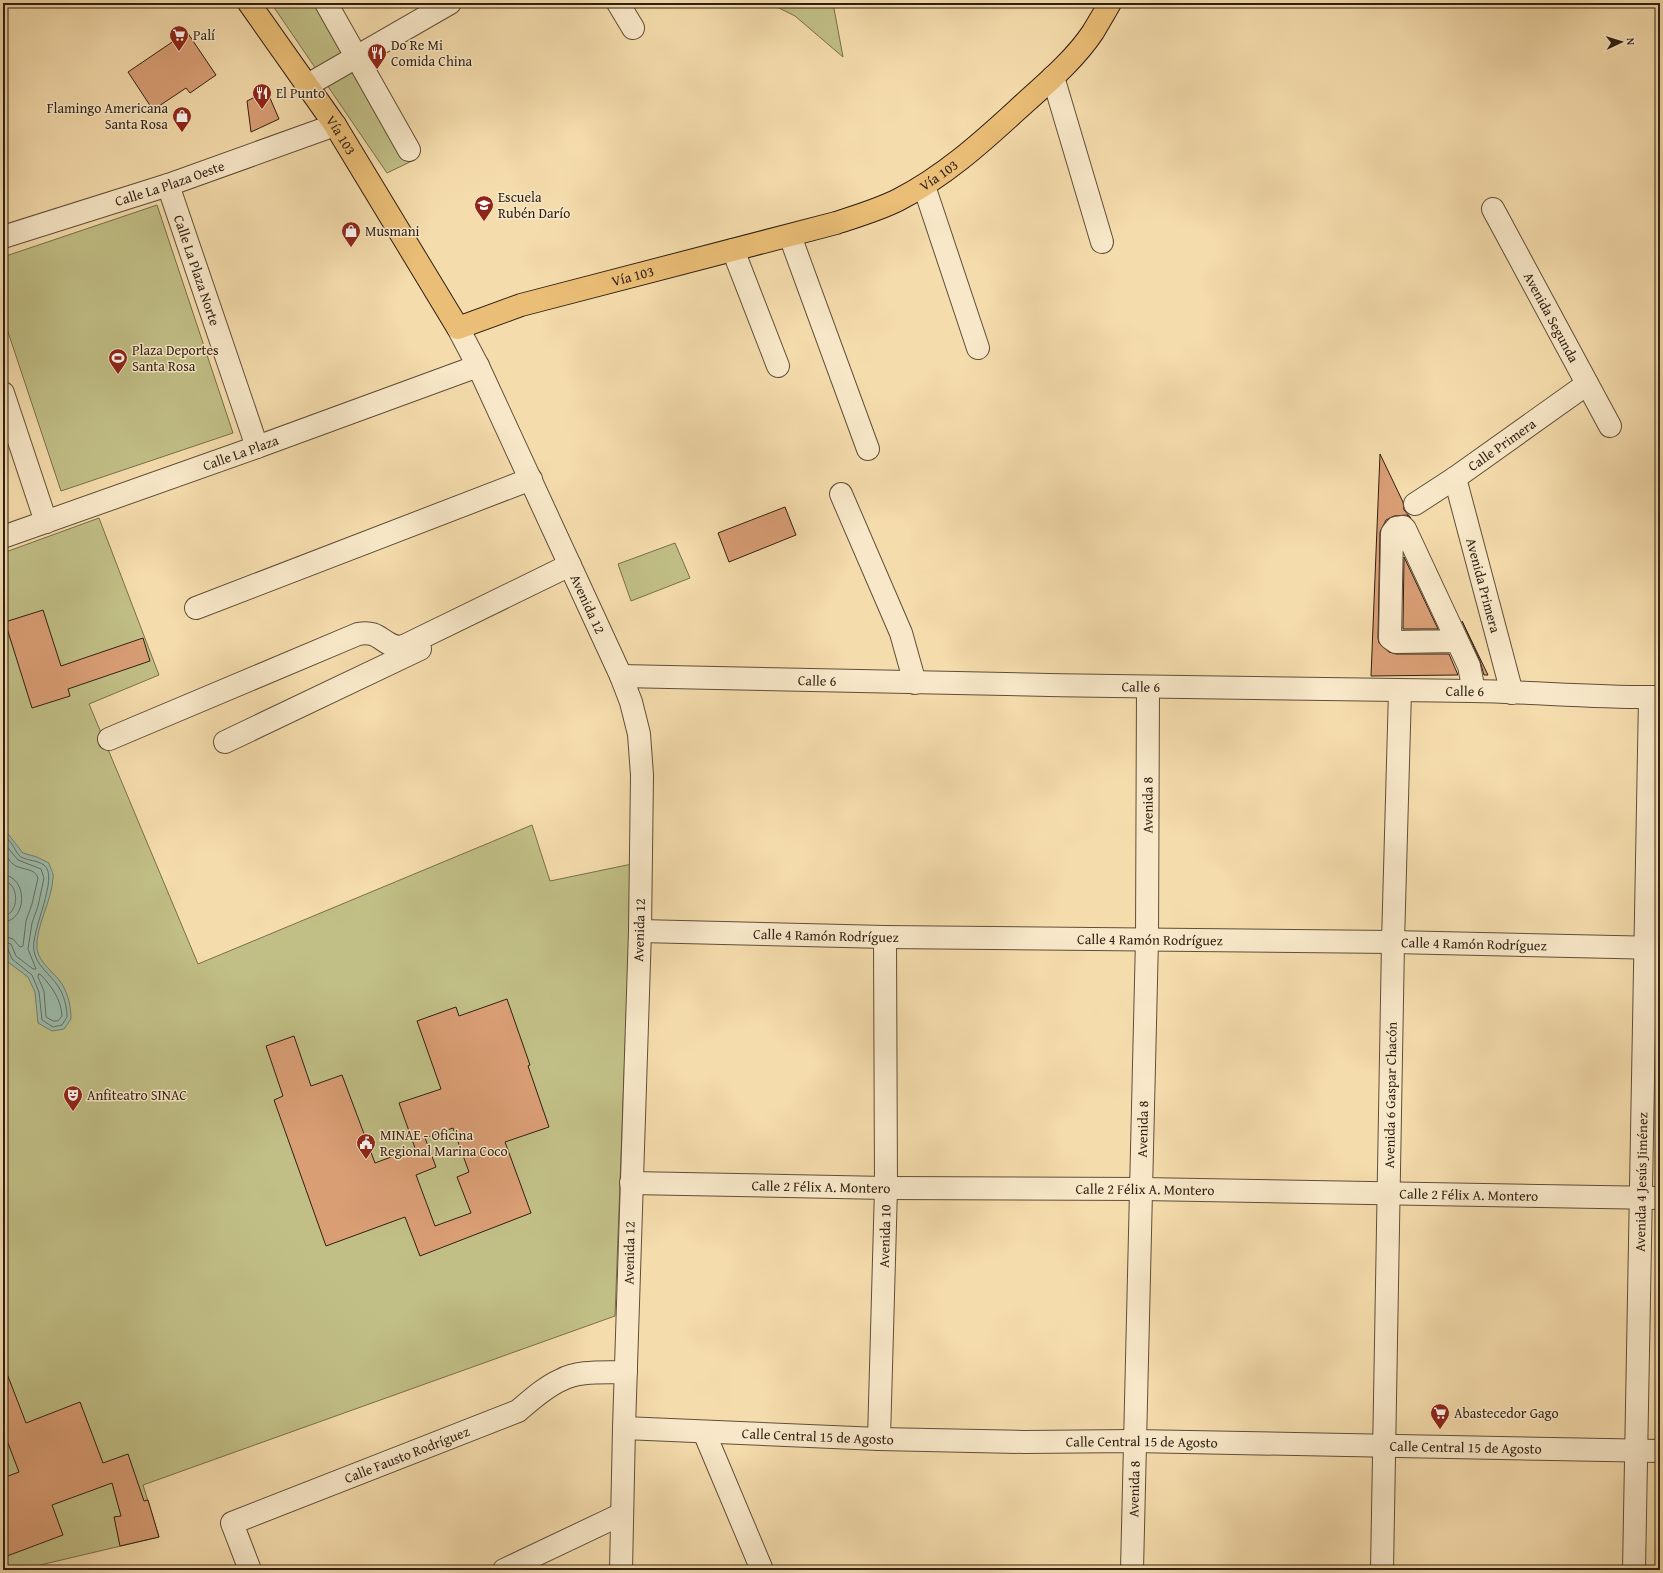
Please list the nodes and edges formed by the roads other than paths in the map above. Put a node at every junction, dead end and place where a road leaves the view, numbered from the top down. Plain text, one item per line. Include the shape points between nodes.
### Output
1 (249, 3) edge
2 (326, 3) edge
3 (450, 3) edge
4 (618, 3) edge
5 (1110, 3) edge
6 (633, 28) dead end
7 (357, 56) junction
8 (1053, 77) junction
9 (306, 86) junction
10 (335, 125) junction
11 (409, 150) dead end
12 (168, 185) junction
13 (924, 186) junction
14 (1493, 209) dead end
15 (790, 236) junction
16 (3, 237) edge
17 (1102, 242) dead end
18 (733, 250) junction
19 (458, 328) junction
20 (978, 348) dead end
21 (478, 366) junction
22 (778, 366) dead end
23 (1587, 384) junction
24 (3, 393) edge
25 (1610, 426) dead end
26 (257, 447) junction
27 (868, 449) dead end
28 (1455, 478) junction
29 (531, 479) junction
30 (842, 494) dead end
31 (1415, 504) dead end
32 (46, 522) junction
33 (3, 537) edge
34 (572, 570) junction
35 (196, 608) dead end
36 (1457, 641) junction
37 (621, 676) junction
38 (915, 683) junction
39 (1148, 688) junction
40 (1400, 691) junction
41 (1474, 691) junction
42 (1512, 693) junction
43 (1655, 698) edge
44 (109, 739) dead end
45 (225, 742) dead end
46 (640, 931) junction
47 (885, 937) junction
48 (1147, 939) junction
49 (1393, 942) junction
50 (1653, 948) edge
51 (631, 1183) junction
52 (886, 1188) junction
53 (1142, 1189) junction
54 (1390, 1193) junction
55 (1651, 1198) edge
56 (626, 1372) junction
57 (624, 1428) junction
58 (704, 1432) junction
59 (879, 1439) junction
60 (1134, 1441) junction
61 (1384, 1445) junction
62 (1636, 1450) junction
63 (1660, 1451) edge
64 (622, 1514) junction
65 (250, 1570) edge
66 (504, 1570) edge
67 (621, 1570) edge
68 (762, 1570) edge
69 (1132, 1570) edge
70 (1382, 1570) edge
71 (1634, 1570) edge

1 - 9 main road, Vía 103
2 - 7 street
3 - 7 street
4 - 6 street
5 - 8 main road, Vía 103 via 1093,32
7 - 9 street
7 - 11 street
8 - 13 main road, Vía 103 via 971,152
8 - 17 street
9 - 10 main road, Vía 103
10 - 12 street, Calle La Plaza Oeste
10 - 19 main road, Vía 103
12 - 16 street, Calle La Plaza Oeste
12 - 26 street, Calle La Plaza Norte
13 - 15 main road, Vía 103 via 872,211
13 - 20 street
14 - 23 street, Avenida Segunda
15 - 18 main road, Vía 103
15 - 27 street
18 - 19 main road, Vía 103 via 521,306
18 - 22 street
19 - 21 street, Avenida 12
21 - 26 street, Calle La Plaza
21 - 29 street, Avenida 12
23 - 25 street, Avenida Segunda
23 - 28 street, Calle Primera
24 - 32 street
26 - 32 street, Calle La Plaza
28 - 31 street, Calle Primera
28 - 42 street, Avenida Primera
29 - 34 street, Avenida 12
29 - 35 street
30 - 38 street via 901,633
32 - 33 street, Calle La Plaza
34 - 37 street, Avenida 12
34 - 44 street via 402,646 394,647 374,634 358,634
34 - 45 street
36 - 36 street via 1405,529 1396,528 1392,533 1390,638 1396,642
36 - 41 street via 1469,666
37 - 38 street, Calle 6
37 - 46 street, Avenida 12 via 632,702 639,734 642,774
38 - 39 street, Calle 6
39 - 40 street, Calle 6
39 - 48 street, Avenida 8
40 - 41 street, Calle 6
40 - 49 street, Avenida 6 Gaspar Chacón
41 - 42 street, Calle 6
42 - 43 street, Calle 6
43 - 50 street, Avenida 4 Jesús Jiménez
46 - 47 street, Calle 4 Ramón Rodríguez
46 - 51 street, Avenida 12
47 - 48 street, Calle 4 Ramón Rodríguez
47 - 52 street, Avenida 10
48 - 49 street, Calle 4 Ramón Rodríguez
48 - 53 street, Avenida 8
49 - 50 street, Calle 4 Ramón Rodríguez
49 - 54 street, Avenida 6 Gaspar Chacón
50 - 55 street, Avenida 4 Jesús Jiménez
51 - 52 street, Calle 2 Félix A. Montero
51 - 56 street, Avenida 12
52 - 53 street, Calle 2 Félix A. Montero
52 - 59 street, Avenida 10
53 - 54 street, Calle 2 Félix A. Montero
53 - 60 street, Avenida 8
54 - 55 street, Calle 2 Félix A. Montero
54 - 61 street, Avenida 6 Gaspar Chacón
55 - 62 street, Avenida 4 Jesús Jiménez
56 - 57 street, Avenida 12
56 - 65 street, Calle Fausto Rodríguez via 583,1374 561,1379 518,1411 232,1523
57 - 58 street, Calle Central 15 de Agosto
57 - 64 street, Avenida 12
58 - 59 street, Calle Central 15 de Agosto
58 - 68 street
59 - 60 street, Calle Central 15 de Agosto
60 - 61 street, Calle Central 15 de Agosto
60 - 69 street, Avenida 8
61 - 62 street, Calle Central 15 de Agosto
61 - 70 street, Avenida 6 Gaspar Chacón
62 - 63 street, Calle Central 15 de Agosto
62 - 71 street, Avenida 4 Jesús Jiménez
64 - 66 street
64 - 67 street, Avenida 12

